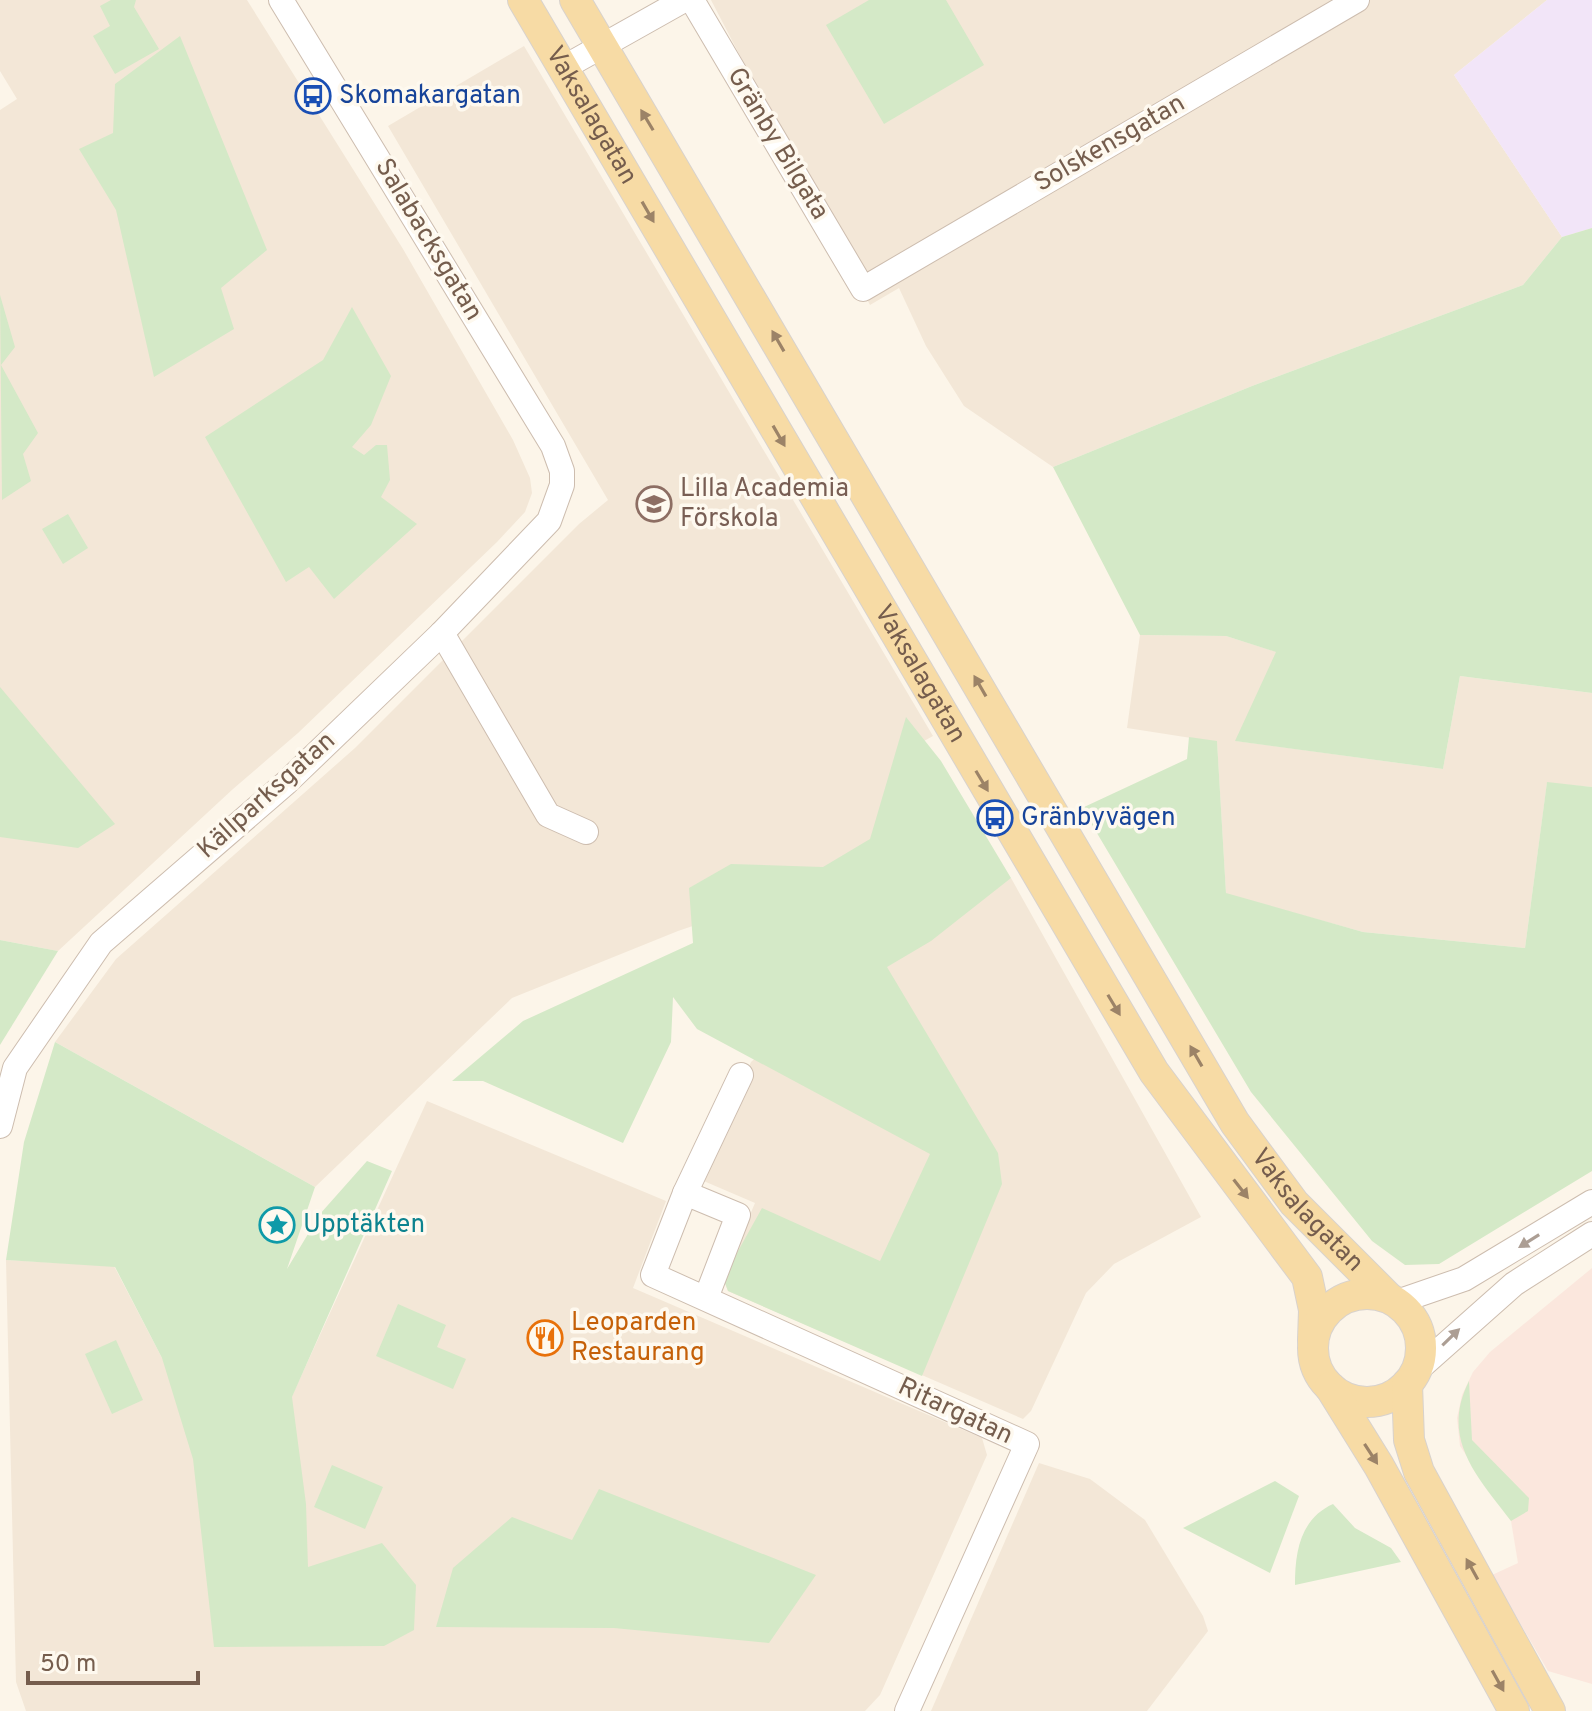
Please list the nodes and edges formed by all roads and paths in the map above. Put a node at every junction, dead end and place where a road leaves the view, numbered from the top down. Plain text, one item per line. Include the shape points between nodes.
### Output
1 (281, 0) edge
2 (523, 0) edge
3 (575, 0) edge
4 (684, 0) edge
5 (692, 0) edge
6 (1357, 0) edge
7 (601, 45) junction
8 (563, 68) junction
9 (863, 289) joint
10 (562, 485) joint
11 (442, 633) junction
12 (586, 832) dead end
13 (741, 1075) dead end
14 (0, 1126) edge
15 (685, 1193) junction
16 (1592, 1202) edge
17 (1592, 1234) edge
18 (706, 1298) junction
19 (1393, 1300) junction
20 (1313, 1340) junction
21 (1412, 1378) junction
22 (1330, 1387) junction
23 (907, 1711) edge
24 (1514, 1711) edge
25 (1550, 1711) edge

1 - 10 street, Salabacksgatan via 553,446
2 - 8 main road, Vaksalagatan
3 - 7 main road, Vaksalagatan
4 - 7 street
5 - 9 street, Gränby Bilgata
6 - 9 street, Solskensgatan
7 - 8 street
19 -> 7 main road, Vaksalagatan via 1294,1203 1235,1123
8 -> 20 main road, Vaksalagatan via 1154,1072 1307,1277
10 - 11 street, Källparksgatan via 549,521
11 - 12 street via 548,815
11 - 14 street, Källparksgatan via 286,783 101,943 15,1068
13 - 15 street, Ritargatan
15 - 18 street, Ritargatan via 653,1275
15 - 18 street via 738,1215
16 -> 19 street via 1464,1279 1423,1296
21 -> 17 street via 1505,1291
18 - 23 street, Ritargatan via 1027,1444
19 - 20 main road via 1372,1294 1340,1300 1327,1311
19 - 21 main road via 1417,1327 1421,1355
20 - 22 main road via 1319,1374
21 - 22 main road via 1396,1393 1369,1402 1355,1401
25 -> 21 main road via 1419,1472 1409,1440
22 -> 24 main road

